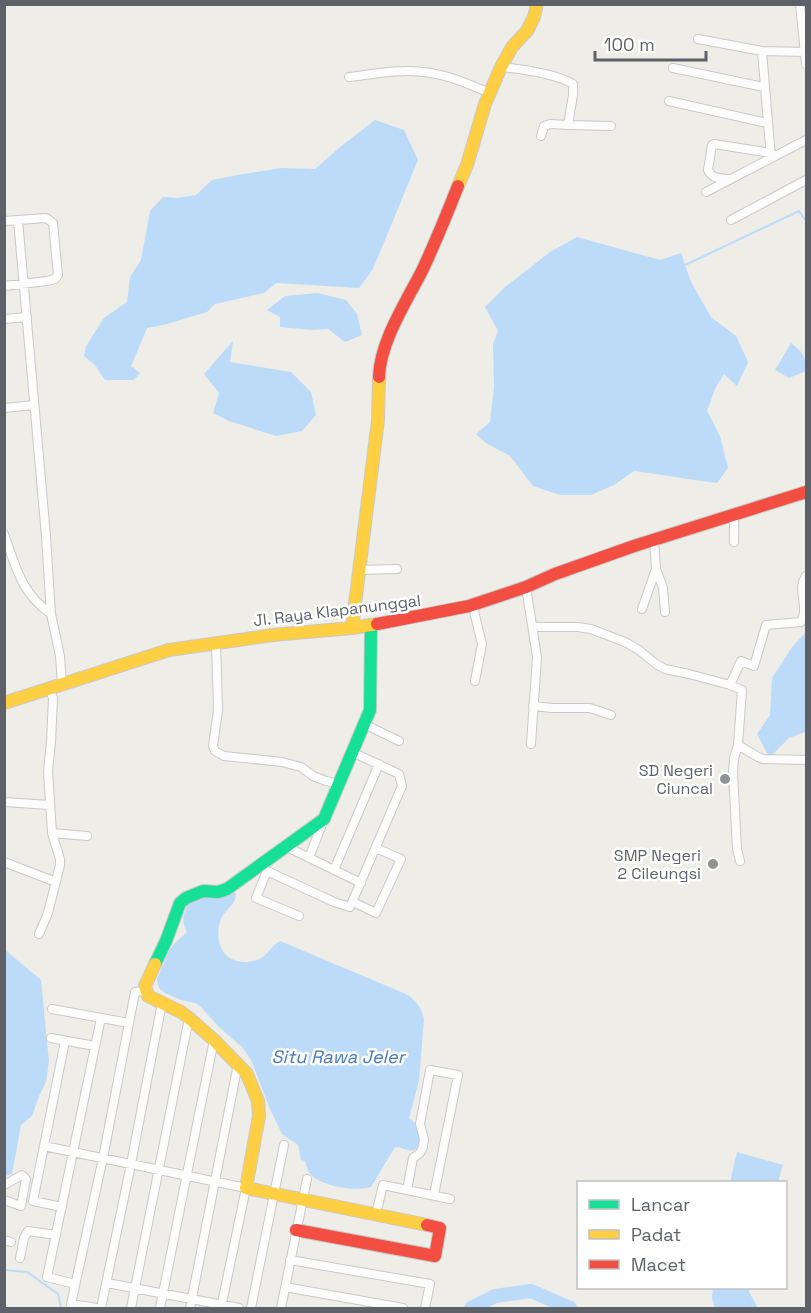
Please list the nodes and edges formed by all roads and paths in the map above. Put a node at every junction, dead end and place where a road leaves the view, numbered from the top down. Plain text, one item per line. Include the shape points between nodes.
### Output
1 (537, 4) edge
2 (800, 4) edge
3 (805, 37) edge
4 (698, 39) dead end
5 (762, 51) junction
6 (806, 52) edge
7 (807, 64) edge
8 (501, 66) junction
9 (673, 68) dead end
10 (349, 77) dead end
11 (764, 87) junction
12 (490, 93) junction
13 (669, 101) dead end
14 (767, 123) junction
15 (568, 125) junction
16 (611, 126) dead end
17 (541, 136) dead end
18 (807, 140) edge
19 (771, 156) junction
20 (729, 179) junction
21 (807, 180) edge
22 (706, 192) dead end
23 (18, 220) junction
24 (731, 220) dead end
25 (4, 221) edge
26 (23, 284) junction
27 (4, 286) edge
28 (27, 317) junction
29 (4, 319) edge
30 (34, 405) junction
31 (4, 408) edge
32 (807, 492) edge
33 (734, 515) junction
34 (4, 534) edge
35 (654, 540) junction
36 (734, 542) dead end
37 (397, 569) dead end
38 (656, 569) junction
39 (359, 570) junction
40 (807, 576) edge
41 (526, 587) junction
42 (469, 606) junction
43 (642, 609) dead end
44 (665, 612) dead end
45 (51, 614) junction
46 (371, 625) junction
47 (532, 627) junction
48 (352, 628) junction
49 (216, 643) junction
50 (476, 681) dead end
51 (730, 685) junction
52 (56, 686) junction
53 (4, 703) edge
54 (533, 706) junction
55 (611, 715) dead end
56 (364, 724) junction
57 (399, 741) dead end
58 (531, 744) dead end
59 (738, 746) junction
60 (352, 752) junction
61 (807, 760) edge
62 (379, 765) junction
63 (339, 784) junction
64 (4, 802) edge
65 (50, 805) junction
66 (324, 819) junction
67 (52, 833) junction
68 (87, 836) dead end
69 (287, 847) junction
70 (376, 848) junction
71 (309, 858) junction
72 (740, 861) dead end
73 (4, 862) edge
74 (264, 868) junction
75 (334, 870) junction
76 (56, 882) junction
77 (361, 883) junction
78 (353, 902) junction
79 (299, 916) dead end
80 (39, 934) dead end
81 (146, 991) junction
82 (162, 1002) junction
83 (52, 1010) dead end
84 (101, 1018) junction
85 (189, 1018) junction
86 (129, 1023) junction
87 (51, 1038) dead end
88 (214, 1040) junction
89 (65, 1041) junction
90 (95, 1046) junction
91 (238, 1064) junction
92 (284, 1145) dead end
93 (44, 1146) junction
94 (73, 1152) junction
95 (103, 1158) junction
96 (131, 1164) junction
97 (159, 1170) junction
98 (187, 1176) junction
99 (307, 1179) dead end
100 (215, 1181) junction
101 (4, 1185) edge
102 (246, 1188) junction
103 (407, 1190) junction
104 (274, 1193) junction
105 (434, 1195) junction
106 (450, 1198) dead end
107 (303, 1199) junction
108 (4, 1200) edge
109 (62, 1207) junction
110 (376, 1214) junction
111 (296, 1230) junction
112 (56, 1235) junction
113 (20, 1258) dead end
114 (290, 1260) junction
115 (106, 1283) junction
116 (75, 1284) junction
117 (285, 1287) junction
118 (135, 1288) junction
119 (163, 1294) junction
120 (191, 1304) edge
121 (222, 1307) edge
122 (99, 1308) edge
123 (131, 1308) edge
124 (160, 1308) edge
125 (238, 1308) edge
126 (251, 1308) edge
127 (281, 1308) edge
128 (403, 1308) edge
129 (425, 1308) edge

1 - 8 street via 527,31
2 - 3 street
3 - 6 street
4 - 5 street
5 - 6 street
5 - 11 street
6 - 7 street
8 - 12 street
8 - 15 street via 571,82 574,86
9 - 11 street
10 - 12 street via 409,70 463,82
11 - 14 street
12 - 39 street via 467,165 384,346
13 - 14 street
14 - 19 street
15 - 16 street
15 - 17 street via 544,126
18 - 19 street
19 - 20 street
19 - 20 street via 712,145 710,174
20 - 22 street
21 - 24 street
23 - 25 street
23 - 26 street
23 - 26 street via 46,218 53,223 58,275 52,280
26 - 27 street
26 - 28 street
28 - 29 street
28 - 30 street
30 - 31 street
30 - 45 street
32 - 33 street, Jl. Raya Klapanunggal
33 - 35 street, Jl. Raya Klapanunggal
33 - 36 street
34 - 45 street via 28,593
35 - 38 street
35 - 41 street, Jl. Raya Klapanunggal
37 - 39 street
38 - 43 street
38 - 44 street
39 - 48 street
40 - 51 street via 801,587 801,622 766,625 754,666 741,661
41 - 42 street, Jl. Raya Klapanunggal
41 - 47 street
42 - 46 street, Jl. Raya Klapanunggal
42 - 50 street via 473,607 482,644
45 - 52 street via 60,656
46 - 48 street, Jl. Raya Klapanunggal
46 - 56 street via 370,710
47 - 51 street via 591,629 625,642 665,669
47 - 54 street via 537,657
48 - 49 street, Jl. Raya Klapanunggal
49 - 52 street, Jl. Raya Klapanunggal via 169,650
49 - 63 street via 215,751 224,756 301,767
51 - 59 street via 743,692
52 - 53 street, Jl. Raya Klapanunggal
52 - 65 street via 48,771
54 - 55 street via 584,708
54 - 58 street
56 - 57 street
56 - 60 street
59 - 61 street via 763,759
59 - 72 street via 733,772
60 - 62 street
60 - 63 street
62 - 70 street via 399,774 402,786
62 - 75 street
63 - 66 street
64 - 65 street
65 - 67 street
66 - 69 street
66 - 71 street
67 - 68 street
67 - 76 street via 60,859
69 - 71 street
69 - 74 street
70 - 77 street
70 - 78 street via 401,859 376,912
71 - 75 street
73 - 76 street
74 - 78 street via 334,902 351,907
74 - 79 street via 256,898
74 - 81 street via 227,889 203,891 180,903
75 - 77 street
76 - 80 street
77 - 78 street
81 - 82 street
81 - 86 street via 135,992
82 - 85 street
82 - 96 street
83 - 84 street
84 - 86 street
84 - 90 street
85 - 88 street
85 - 97 street
86 - 95 street
87 - 89 street
88 - 91 street
88 - 98 street
89 - 90 street
89 - 93 street
90 - 94 street
91 - 100 street
91 - 102 street via 247,1074 260,1116
92 - 104 street
93 - 94 street
93 - 109 street via 33,1201
94 - 95 street
94 - 109 street
95 - 96 street
95 - 116 street
96 - 97 street
96 - 115 street
97 - 98 street
97 - 118 street
98 - 100 street
98 - 119 street
99 - 107 street
100 - 102 street
100 - 120 street
101 - 108 street via 22,1175 26,1179 21,1206
102 - 104 street
102 - 121 street
103 - 105 street
103 - 105 street via 413,1158 423,1147 420,1124 430,1070 458,1076
103 - 110 street via 383,1185
104 - 107 street
104 - 126 street
105 - 106 street
107 - 110 street
107 - 111 street
109 - 112 street
110 - 111 street via 440,1228 435,1256
111 - 114 street
112 - 113 street via 28,1231
112 - 116 street via 47,1277
114 - 117 street
114 - 129 street via 430,1284
115 - 118 street
115 - 122 street
116 - 122 street via 71,1304
117 - 127 street
117 - 128 street
118 - 119 street
118 - 123 street
119 - 120 street
119 - 124 street
120 - 121 street
121 - 125 street

